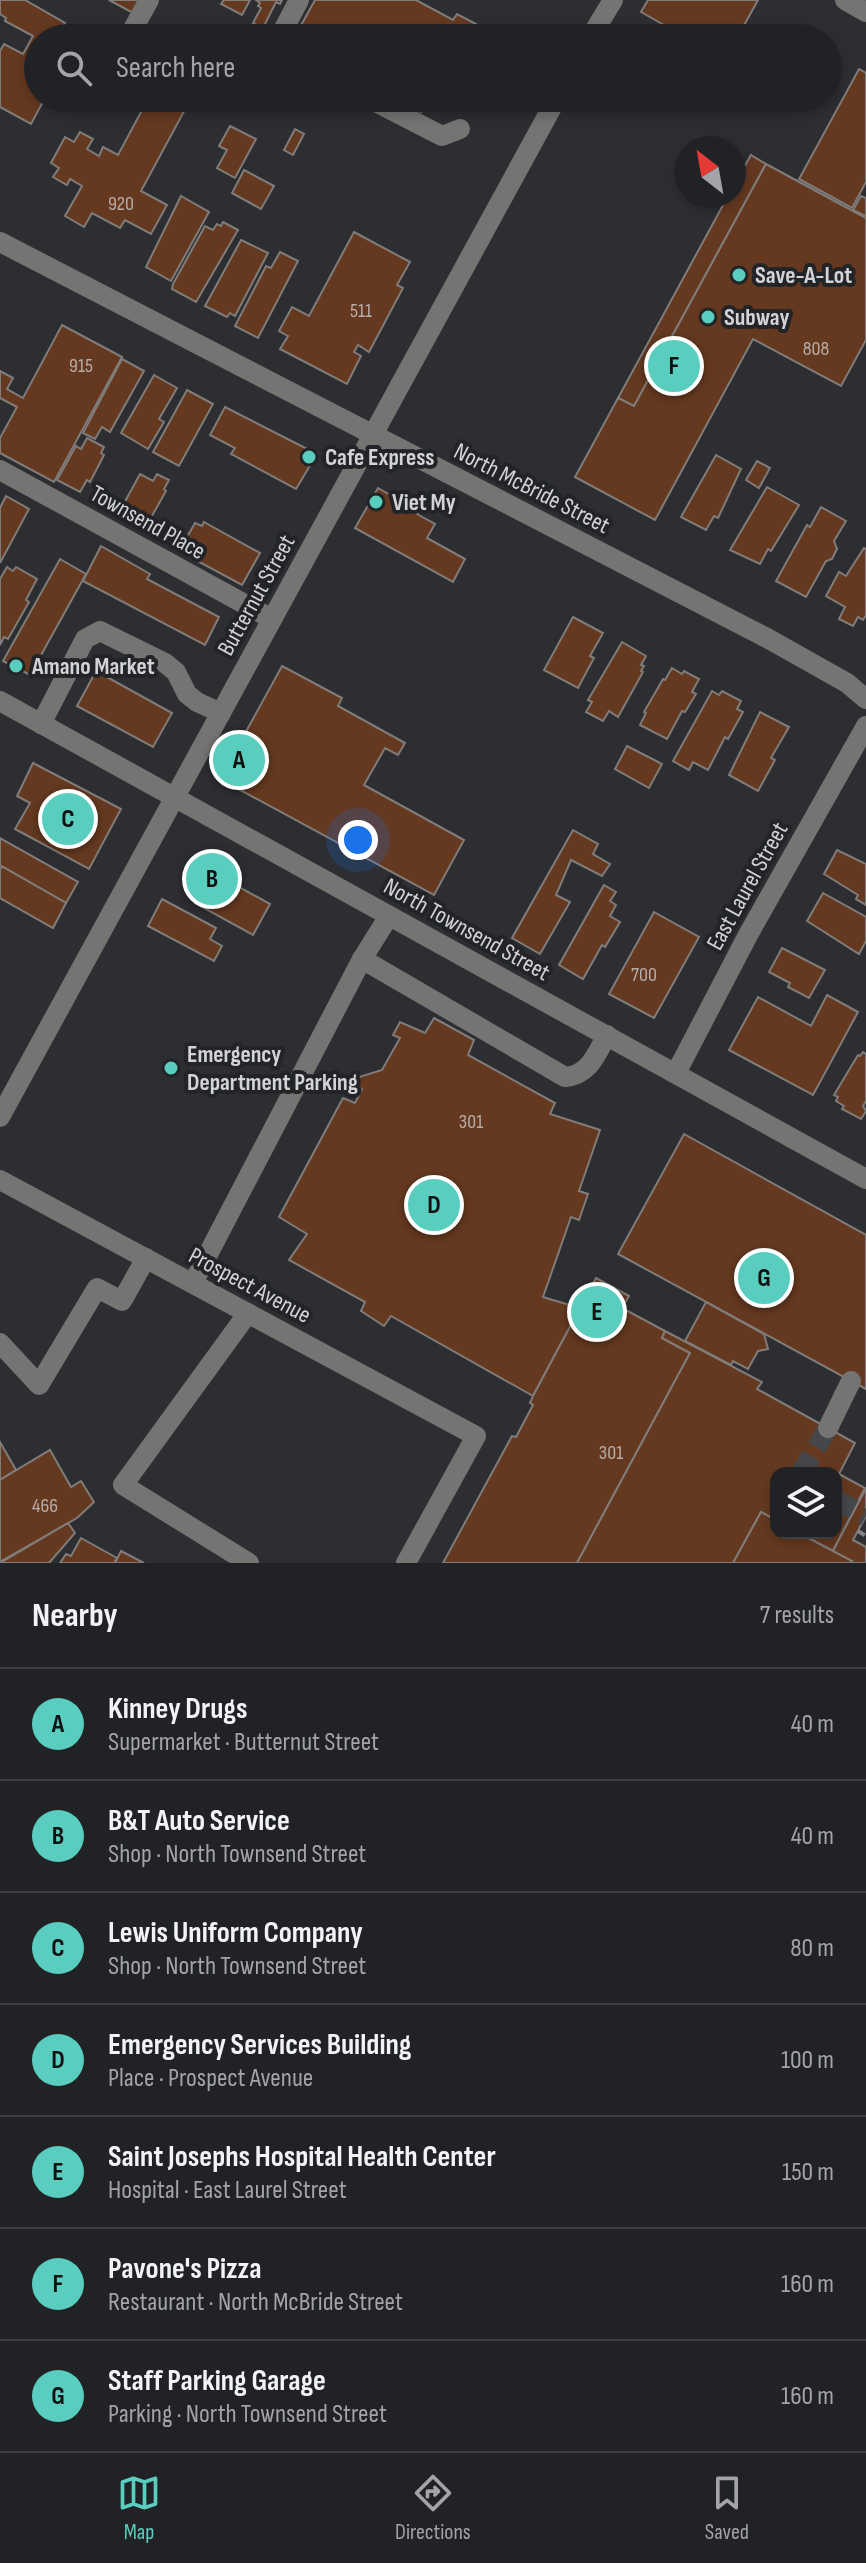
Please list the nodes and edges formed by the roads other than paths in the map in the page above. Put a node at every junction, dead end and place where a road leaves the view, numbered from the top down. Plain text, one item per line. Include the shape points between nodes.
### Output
1 (149, 0) edge
2 (299, 0) edge
3 (613, 0) edge
4 (847, 0) edge
5 (866, 12) edge
6 (136, 24) edge
7 (286, 24) edge
8 (598, 24) edge
9 (395, 112) edge
10 (549, 112) edge
11 (460, 129) dead end
12 (0, 242) edge
13 (372, 436) junction
14 (0, 470) edge
15 (272, 619) junction
16 (866, 699) edge
17 (0, 701) edge
18 (221, 713) junction
19 (41, 724) junction
20 (866, 726) edge
21 (174, 798) junction
22 (389, 916) junction
23 (362, 959) junction
24 (607, 1035) junction
25 (676, 1073) junction
26 (0, 1117) edge
27 (866, 1179) edge
28 (0, 1180) edge
29 (146, 1258) junction
30 (193, 1283) junction
31 (248, 1313) junction
32 (0, 1343) edge
33 (851, 1381) dead end
34 (828, 1428) tunnel mouth
35 (249, 1563) edge
36 (406, 1563) edge

1 - 6 street
2 - 7 street
3 - 8 street
4 - 5 street
9 - 11 street via 442,136
10 - 13 street, Butternut Street
12 - 13 street, North McBride Street
13 - 15 street, Butternut Street
13 - 16 street, North McBride Street via 767,638
14 - 15 street, Townsend Place
15 - 18 street, Butternut Street
17 - 19 street, North Townsend Street
18 - 19 street via 187,694 165,663 100,631 85,639
18 - 21 street, Butternut Street
19 - 21 street, North Townsend Street
20 - 25 street, East Laurel Street
21 - 22 street, North Townsend Street
21 - 26 street, Butternut Street
22 - 23 street
22 - 24 street, North Townsend Street
23 - 24 street via 565,1077 588,1068
23 - 30 street
24 - 25 street, North Townsend Street
25 - 27 street, North Townsend Street
28 - 29 street, Prospect Avenue
29 - 30 street, Prospect Avenue
29 - 32 street via 122,1301 97,1288 39,1385
30 - 31 street, Prospect Avenue
31 - 35 street via 123,1485
31 - 36 street, Prospect Avenue via 476,1436
33 - 34 street

